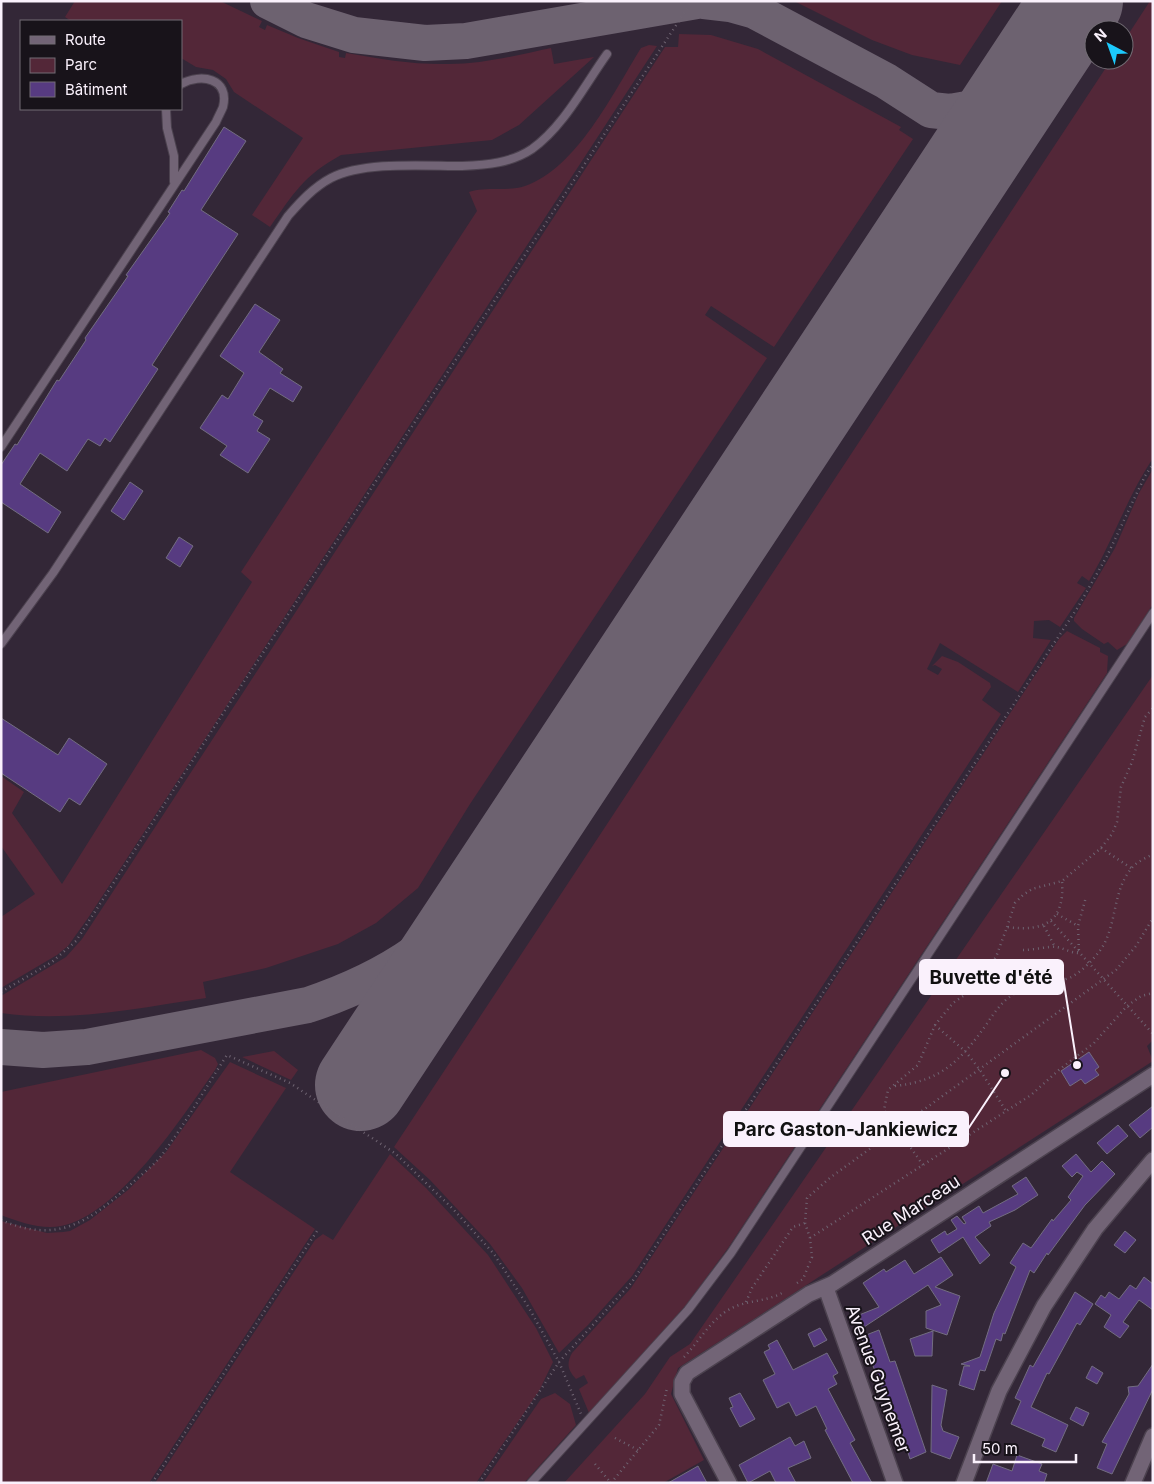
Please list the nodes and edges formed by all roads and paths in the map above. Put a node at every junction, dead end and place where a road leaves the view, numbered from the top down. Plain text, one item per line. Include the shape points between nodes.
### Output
1 (692, 1) edge
2 (607, 54) dead end
3 (182, 84) edge
4 (166, 110) edge
5 (174, 182) junction
6 (1, 447) edge
7 (1153, 464) edge
8 (1153, 613) edge
9 (1, 644) edge
10 (1153, 708) edge
11 (1101, 848) junction
12 (1153, 854) edge
13 (1131, 868) junction
14 (1062, 881) junction
15 (1086, 897) dead end
16 (1057, 914) junction
17 (1153, 918) edge
18 (1051, 922) junction
19 (1043, 926) junction
20 (1078, 926) junction
21 (1008, 927) junction
22 (1055, 946) junction
23 (1023, 950) dead end
24 (1079, 953) junction
25 (1088, 963) junction
26 (1103, 980) junction
27 (1, 992) edge
28 (1153, 993) edge
29 (1128, 1006) junction
30 (935, 1025) junction
31 (1153, 1034) edge
32 (966, 1052) junction
33 (980, 1070) junction
34 (1153, 1075) edge
35 (893, 1086) junction
36 (1006, 1111) junction
37 (898, 1128) junction
38 (1153, 1160) edge
39 (923, 1165) junction
40 (808, 1198) dead end
41 (1, 1220) edge
42 (805, 1223) dead end
43 (318, 1231) dead end
44 (810, 1238) dead end
45 (826, 1288) junction
46 (746, 1302) dead end
47 (559, 1362) junction
48 (585, 1424) junction
49 (1153, 1436) edge
50 (615, 1438) dead end
51 (639, 1450) dead end
52 (595, 1464) dead end
53 (152, 1483) edge
54 (479, 1483) edge
55 (531, 1483) edge
56 (610, 1483) edge
57 (729, 1483) edge
58 (895, 1483) edge
59 (964, 1483) edge
60 (1133, 1483) edge

1 - 27 path via 76,941 52,962
2 - 9 lane via 552,131 530,150 514,158 486,165 363,168 333,177 302,201 288,216 53,573
3 - 5 lane via 200,77 210,79 222,91 223,108 190,163
4 - 5 lane via 174,156
5 - 6 lane
7 - 47 path via 1078,607 632,1282
8 - 48 lane via 731,1252 688,1310
10 - 11 path via 1145,717 1121,787 1117,822
11 - 13 path
11 - 14 path
12 - 13 path
13 - 25 path via 1121,887 1105,943
14 - 16 path via 1063,893
14 - 21 path via 1032,889 1023,895 1015,903
15 - 20 path
16 - 18 path
16 - 20 path
17 - 26 path via 1125,961
18 - 19 path
18 - 24 path
19 - 21 path via 1025,930
19 - 22 path
20 - 24 path
21 - 30 path via 996,957 981,978 953,1003
22 - 23 path
22 - 24 path via 1070,953
24 - 25 path
25 - 26 path
25 - 32 path via 1070,978 1014,994 1003,1003
26 - 29 path
26 - 33 path
28 - 29 path via 1141,996
29 - 31 path
29 - 36 path via 1094,1043 1031,1096
30 - 32 path
30 - 35 path via 918,1066
32 - 33 path
32 - 35 path via 960,1060 926,1081
33 - 36 path
33 - 37 path
34 - 45 street, Rue Marceau
35 - 37 path via 888,1090 884,1110
36 - 39 path
37 - 39 path
37 - 40 path
38 - 59 street via 1096,1229 1044,1306 999,1391
39 - 44 path
41 - 47 path via 37,1229 61,1229 82,1222 111,1202 163,1154 227,1055 290,1083 396,1154 494,1254
42 - 46 path via 793,1227
43 - 53 path
45 - 57 street, Rue Marceau via 809,1294 687,1373 682,1382 682,1394
45 - 58 street, Avenue Guynemer
47 - 48 path
47 - 54 path
48 - 55 lane
49 - 60 street
50 - 51 path
52 - 56 path

